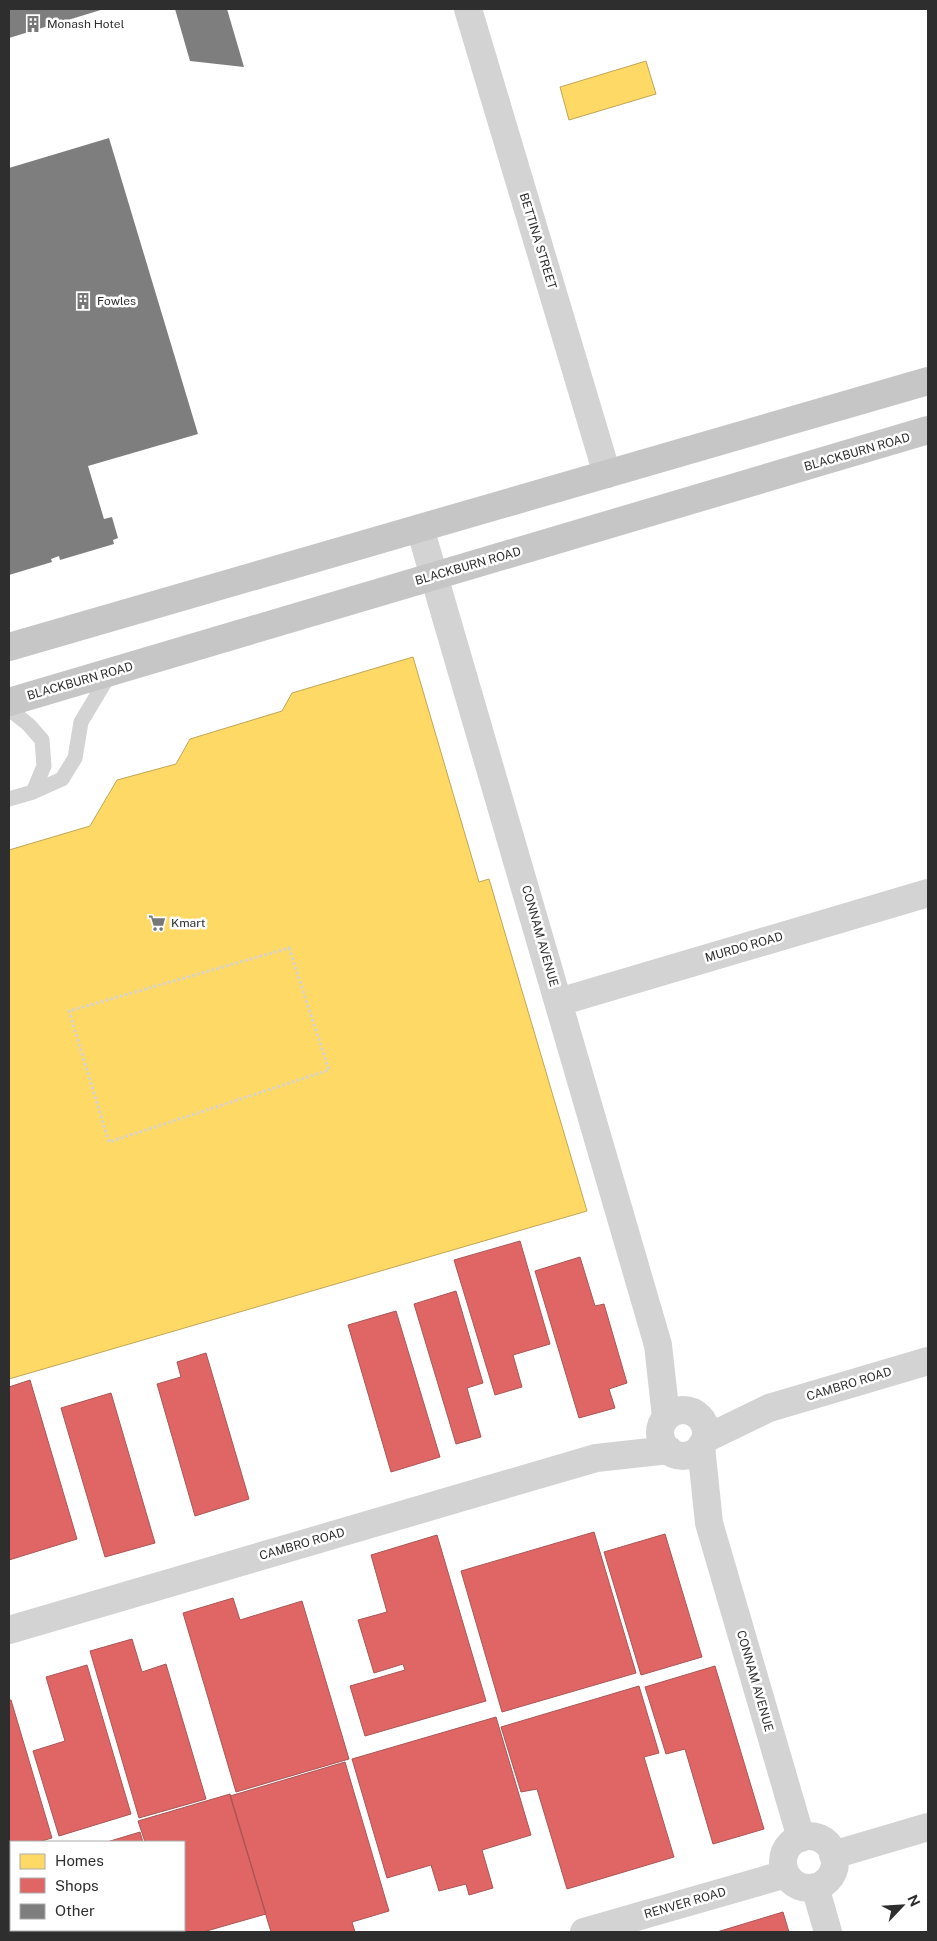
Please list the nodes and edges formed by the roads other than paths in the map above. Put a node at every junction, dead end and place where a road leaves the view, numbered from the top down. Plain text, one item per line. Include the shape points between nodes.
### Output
1 (468, 9) edge
2 (928, 381) edge
3 (928, 430) edge
4 (607, 474) junction
5 (420, 528) junction
6 (433, 576) junction
7 (9, 647) edge
8 (111, 672) junction
9 (9, 702) edge
10 (9, 709) edge
11 (33, 792) junction
12 (9, 799) edge
13 (928, 893) edge
14 (559, 1002) junction
15 (658, 1345) junction
16 (928, 1360) edge
17 (664, 1420) junction
18 (700, 1428) junction
19 (671, 1452) junction
20 (596, 1458) junction
21 (709, 1523) junction
22 (9, 1630) edge
23 (928, 1827) edge
24 (801, 1838) junction
25 (834, 1855) junction
26 (786, 1874) junction
27 (815, 1887) junction
28 (584, 1932) edge
29 (828, 1932) edge

1 - 4 street, BETTINA STREET
2 - 4 main road
3 - 6 main road, BLACKBURN ROAD
4 - 5 main road
5 - 6 street, CONNAM AVENUE
5 - 7 main road
6 - 8 main road, BLACKBURN ROAD
6 - 14 street, CONNAM AVENUE
8 - 9 main road, BLACKBURN ROAD
8 - 11 lane via 81,722 75,758 62,779
10 - 11 lane via 42,740 44,766
11 - 12 lane
13 - 14 street, MURDO ROAD
14 - 15 street, CONNAM AVENUE
15 - 17 street, CONNAM AVENUE
15 - 18 street, CONNAM AVENUE
16 - 18 street, CAMBRO ROAD
17 - 18 street via 679,1410
17 - 19 street via 661,1437
17 - 20 street, CAMBRO ROAD
18 - 19 street via 689,1455
18 - 21 street, CONNAM AVENUE
19 - 20 street, CAMBRO ROAD
19 - 21 street, CONNAM AVENUE
20 - 22 street, CAMBRO ROAD
21 - 24 street, CONNAM AVENUE
23 - 25 street
24 - 25 street via 817,1838
24 - 26 street via 787,1848 783,1866
25 - 27 street via 829,1879
26 - 27 street via 798,1886
26 - 28 street, RENVER ROAD
27 - 29 street

